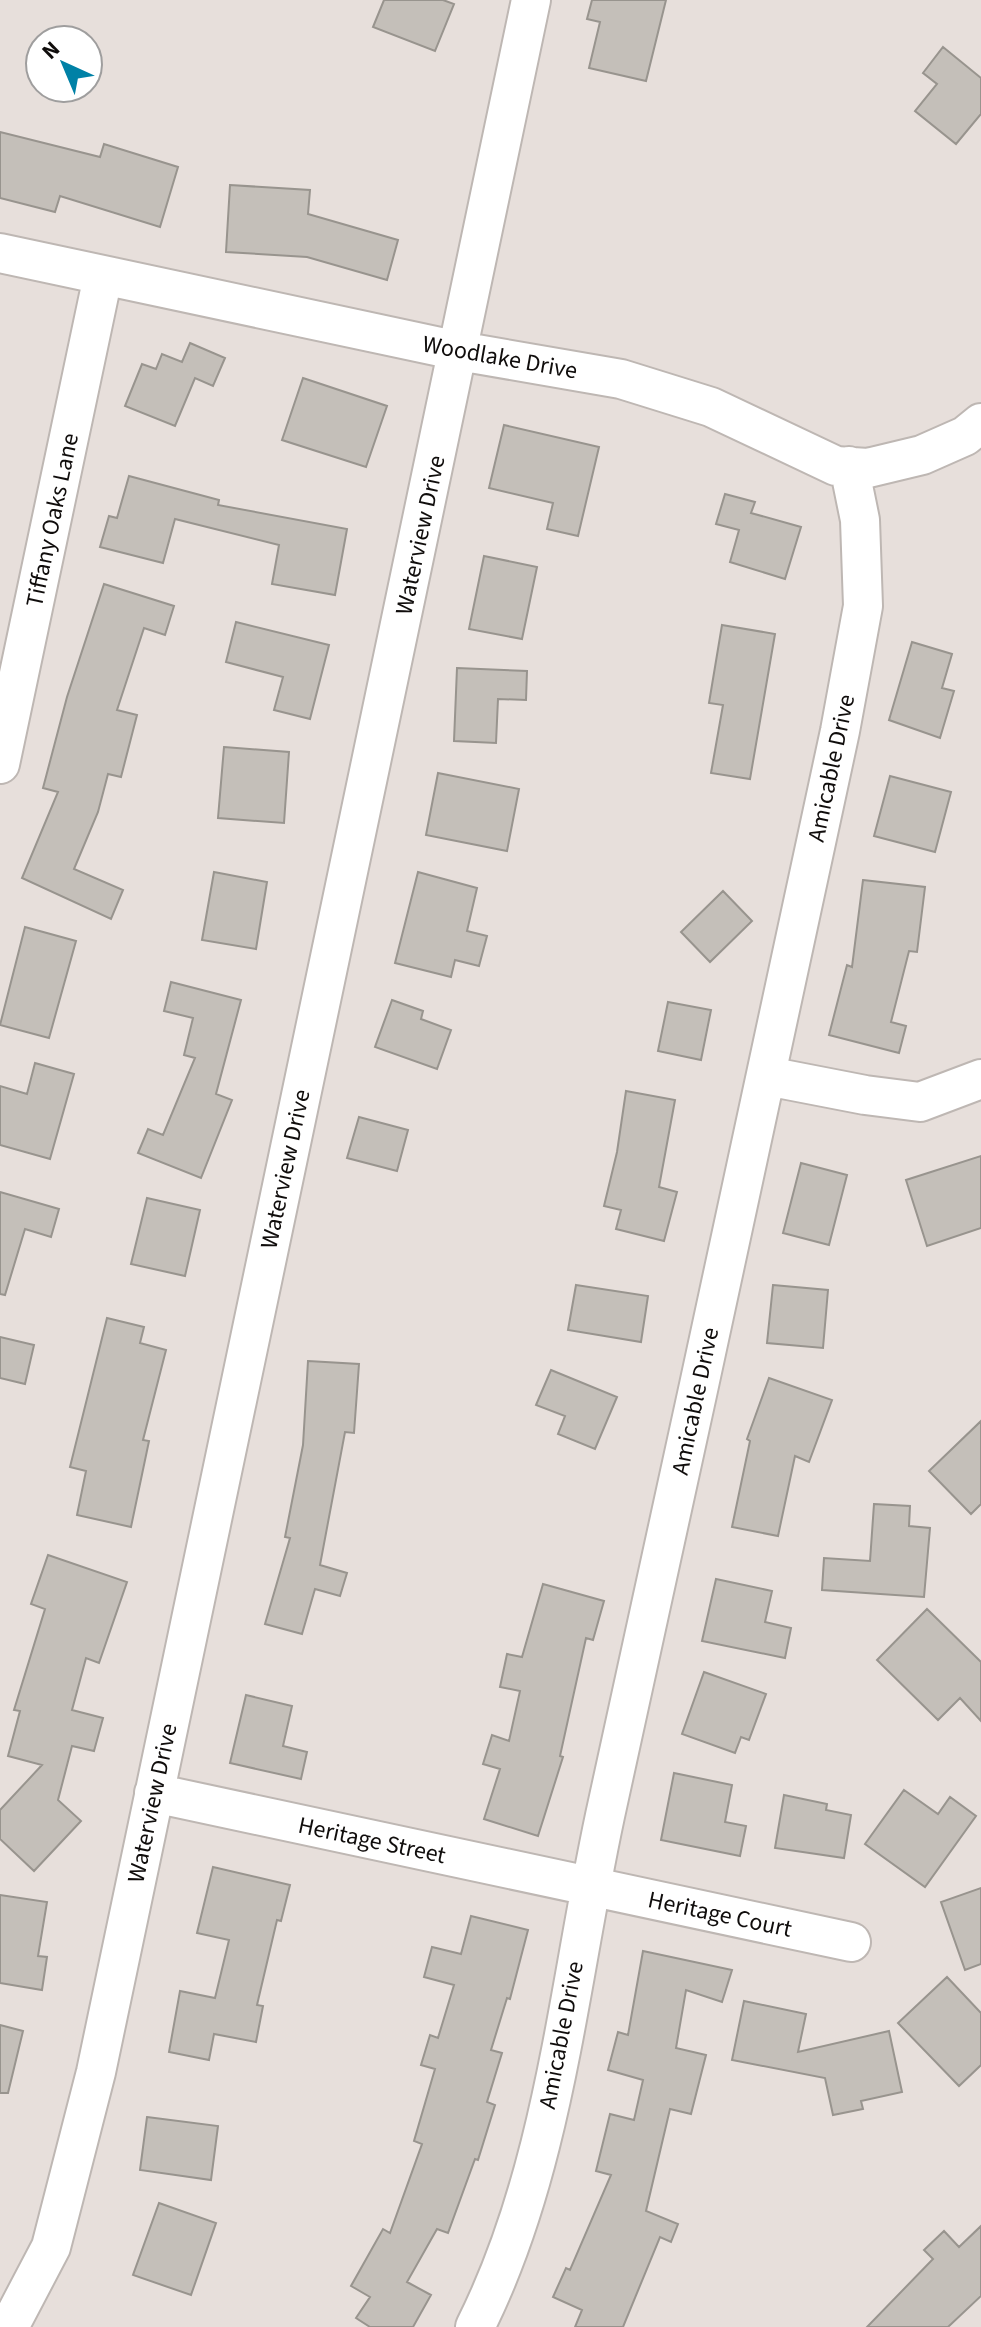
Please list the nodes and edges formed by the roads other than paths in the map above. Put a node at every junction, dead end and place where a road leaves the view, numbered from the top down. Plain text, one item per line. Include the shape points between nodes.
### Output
1 (531, 0) edge
2 (0, 253) edge
3 (103, 276) junction
4 (459, 351) junction
5 (981, 423) edge
6 (849, 466) junction
7 (0, 764) edge
8 (767, 1076) junction
9 (981, 1079) edge
10 (154, 1793) junction
11 (589, 1886) junction
12 (851, 1942) dead end
13 (9, 2327) edge
14 (475, 2327) edge

1 - 4 street, Waterview Drive
2 - 3 street, Woodlake Drive
3 - 4 street, Woodlake Drive
3 - 7 street, Tiffany Oaks Lane
4 - 6 street, Woodlake Drive via 621,379 711,407 836,466
4 - 10 street, Waterview Drive
5 - 6 street, Woodlake Drive via 922,455 868,468
6 - 8 street, Amicable Drive via 860,520 863,606
8 - 9 street via 920,1102
8 - 11 street, Amicable Drive
10 - 11 street, Heritage Street
10 - 13 street, Waterview Drive via 96,2072 51,2247
11 - 12 street, Heritage Court
11 - 14 street, Amicable Drive via 547,2108 518,2226

